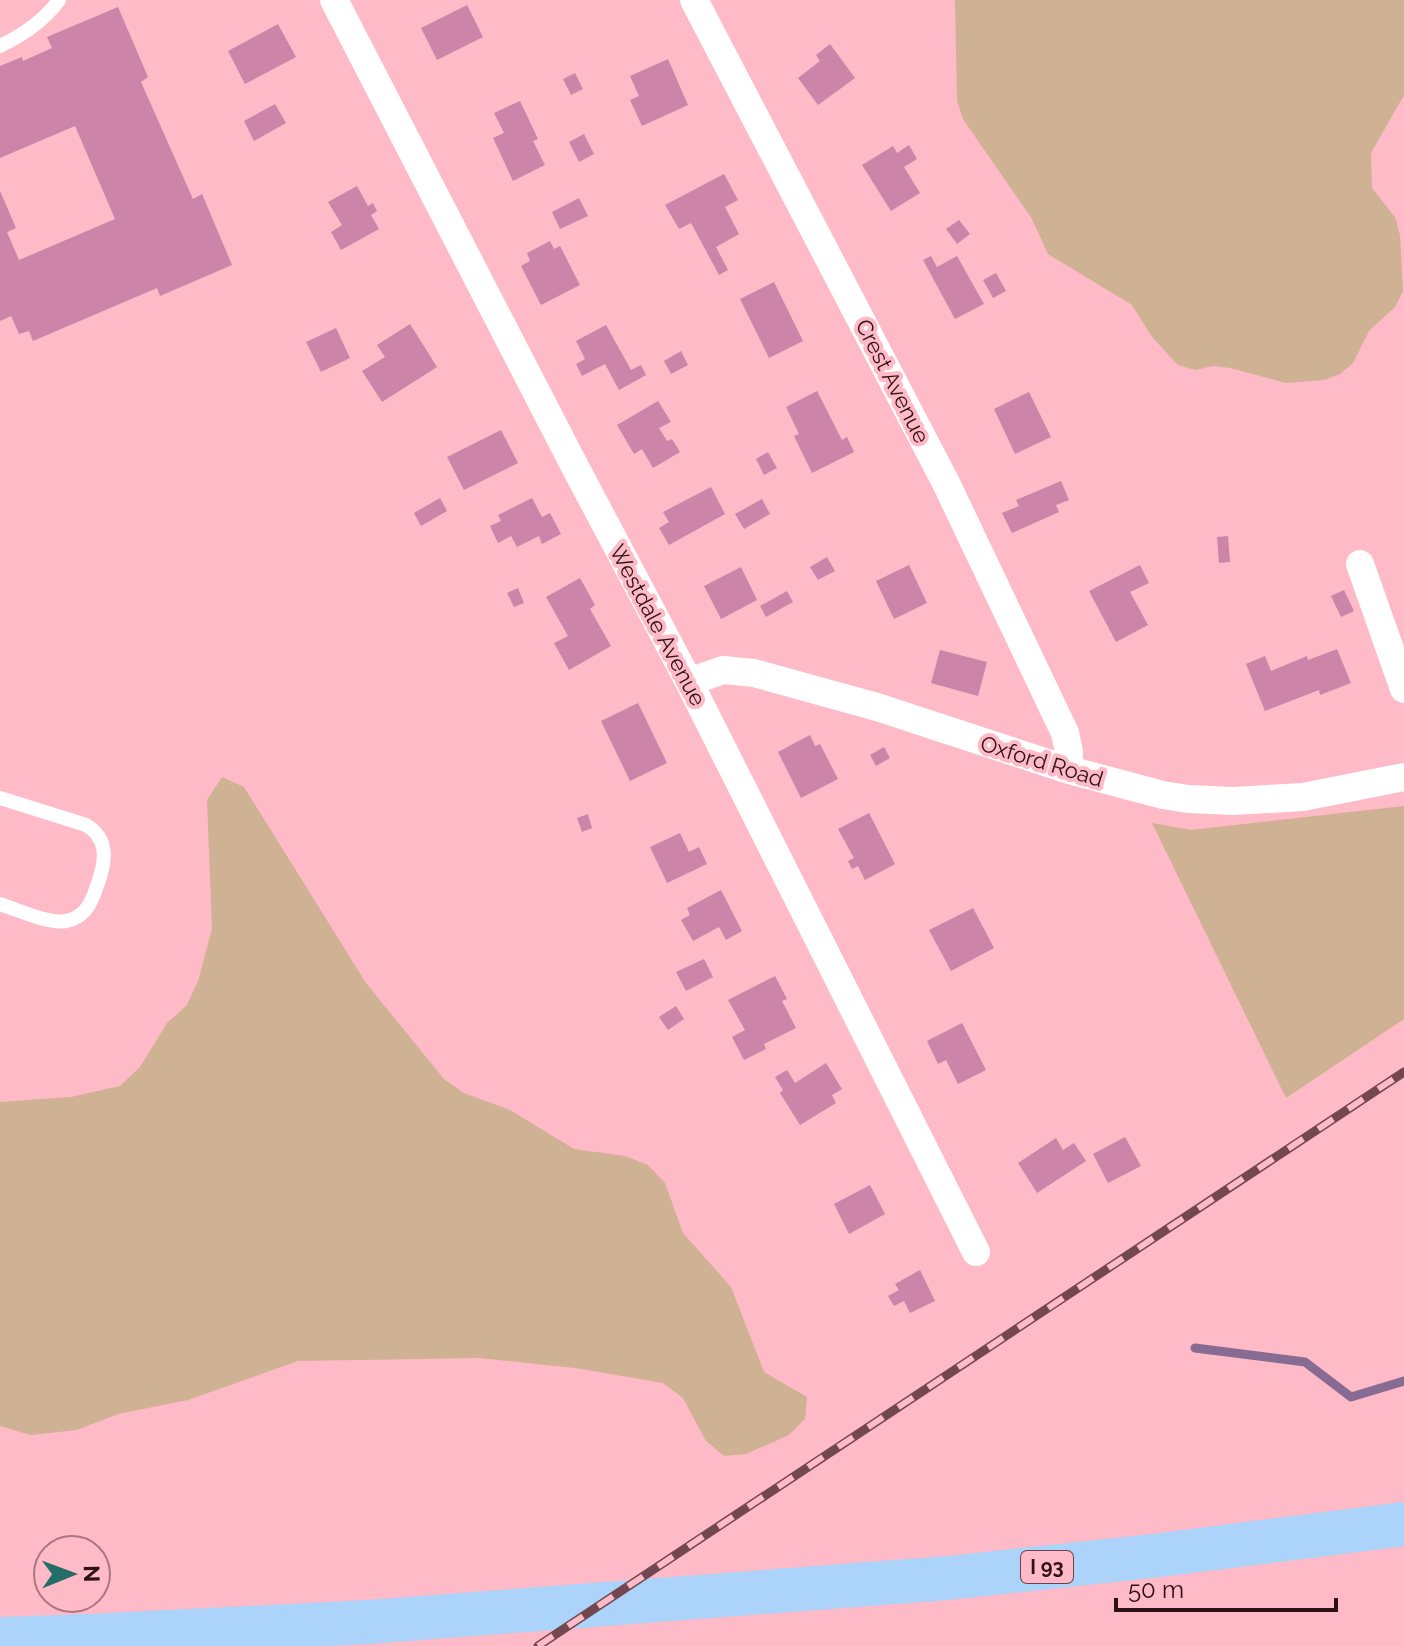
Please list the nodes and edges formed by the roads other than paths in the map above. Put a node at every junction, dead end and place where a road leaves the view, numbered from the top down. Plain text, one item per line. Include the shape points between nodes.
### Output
1 (59, 0) edge
2 (334, 0) edge
3 (694, 0) edge
4 (0, 46) edge
5 (1360, 564) dead end
6 (689, 682) junction
7 (1404, 689) edge
8 (1069, 770) junction
9 (1404, 777) edge
10 (0, 798) edge
11 (0, 904) edge
12 (976, 1252) dead end
13 (1404, 1524) edge
14 (0, 1639) edge

1 - 4 lane via 29,29
2 - 6 street, Westdale Avenue
3 - 8 street, Crest Avenue via 946,483 1065,733
5 - 7 street
6 - 8 street, Oxford Road via 723,670 754,673
6 - 12 street, Westdale Avenue
8 - 9 street, Oxford Road via 1163,795 1222,801 1303,797
10 - 11 lane via 86,825 105,853 94,897 77,918 56,922
13 - 14 highway, I 93 via 964,1576 368,1622

